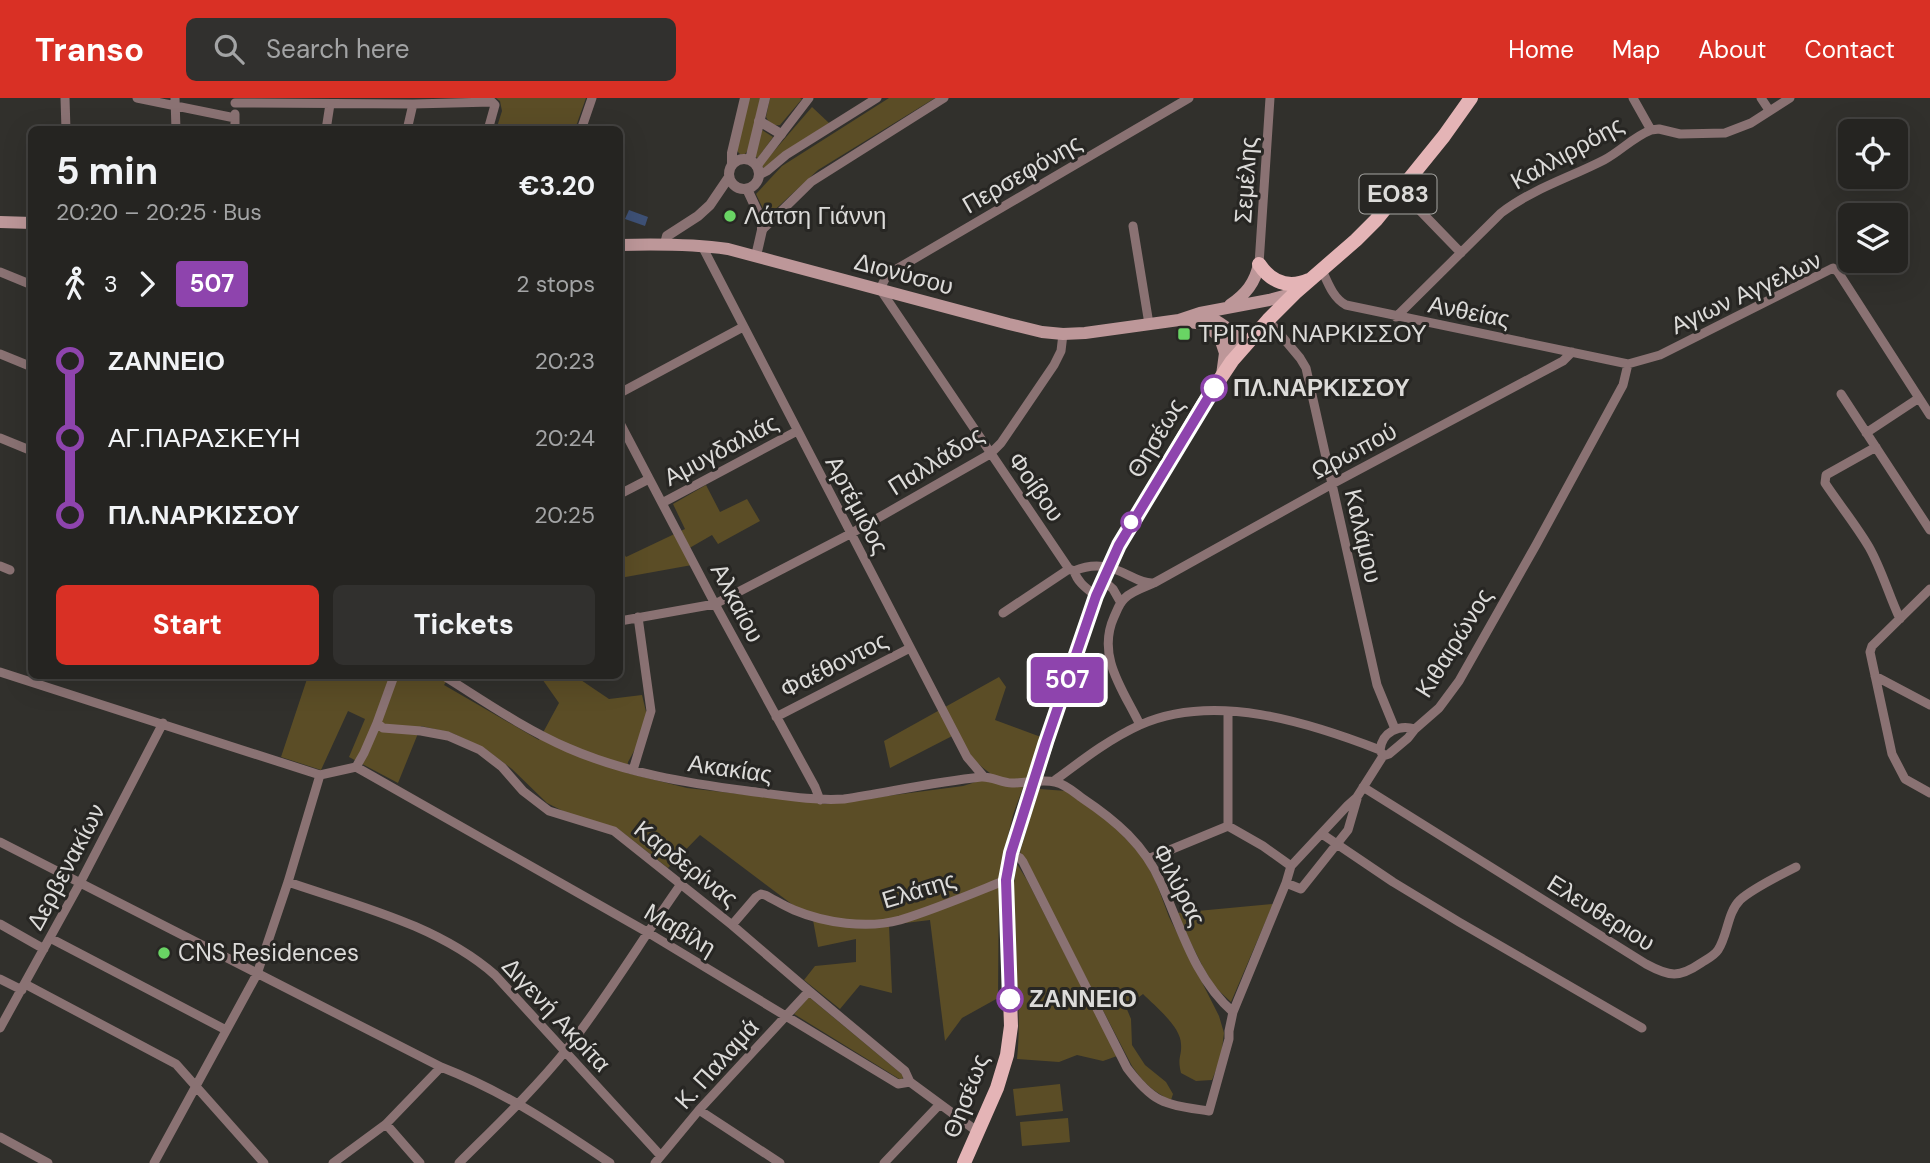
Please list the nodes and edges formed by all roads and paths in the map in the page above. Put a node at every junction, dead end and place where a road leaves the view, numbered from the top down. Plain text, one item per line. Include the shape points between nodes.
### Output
1 (65, 98) edge
2 (137, 98) edge
3 (592, 98) edge
4 (745, 98) edge
5 (765, 98) edge
6 (809, 98) edge
7 (877, 98) edge
8 (944, 98) edge
9 (1189, 98) edge
10 (1270, 98) edge
11 (1471, 98) edge
12 (1633, 98) edge
13 (1761, 98) edge
14 (1790, 98) edge
15 (235, 101) edge
16 (175, 102) edge
17 (330, 104) junction
18 (413, 104) junction
19 (1769, 110) junction
20 (235, 118) junction
21 (760, 121) junction
22 (66, 126) edge
23 (176, 126) edge
24 (235, 126) edge
25 (327, 126) edge
26 (408, 126) edge
27 (489, 126) edge
28 (582, 126) edge
29 (1651, 130) junction
30 (781, 134) junction
31 (733, 163) junction
32 (755, 167) junction
33 (729, 177) junction
34 (747, 188) junction
35 (1401, 191) junction
36 (0, 222) edge
37 (28, 223) edge
38 (1133, 226) dead end
39 (762, 230) junction
40 (665, 244) junction
41 (623, 245) edge
42 (702, 246) junction
43 (1461, 253) junction
44 (756, 256) junction
45 (1259, 264) junction
46 (0, 272) edge
47 (1318, 274) junction
48 (28, 283) edge
49 (880, 289) junction
50 (1295, 293) junction
51 (1225, 308) junction
52 (1200, 313) junction
53 (1396, 317) junction
54 (1179, 320) junction
55 (1268, 320) junction
56 (1149, 324) junction
57 (743, 327) junction
58 (1063, 334) junction
59 (1219, 335) junction
60 (1242, 349) junction
61 (1572, 352) junction
62 (0, 354) edge
63 (1628, 364) junction
64 (28, 365) edge
65 (1222, 375) junction
66 (623, 391) edge
67 (1841, 394) dead end
68 (1919, 398) junction
69 (1930, 415) edge
70 (623, 430) edge
71 (797, 431) junction
72 (1866, 433) junction
73 (0, 438) edge
74 (1876, 447) junction
75 (28, 448) edge
76 (990, 454) junction
77 (649, 479) junction
78 (1332, 484) junction
79 (623, 492) edge
80 (663, 503) junction
81 (1930, 530) edge
82 (850, 534) junction
83 (0, 566) edge
84 (10, 570) dead end
85 (1072, 570) junction
86 (1105, 574) junction
87 (1154, 583) junction
88 (1926, 593) edge
89 (1096, 596) junction
90 (1121, 603) junction
91 (715, 604) junction
92 (1930, 605) edge
93 (1003, 613) dead end
94 (638, 617) junction
95 (1900, 619) junction
96 (623, 620) edge
97 (910, 648) junction
98 (0, 672) edge
99 (1875, 676) junction
100 (393, 679) edge
101 (449, 679) edge
102 (1930, 705) edge
103 (1228, 712) junction
104 (776, 717) junction
105 (163, 723) junction
106 (377, 723) junction
107 (1140, 725) junction
108 (1395, 729) junction
109 (1415, 729) junction
110 (1381, 753) junction
111 (356, 766) junction
112 (633, 771) junction
113 (320, 775) junction
114 (984, 777) junction
115 (1054, 781) junction
116 (1033, 783) junction
117 (1363, 787) junction
118 (1930, 793) edge
119 (1357, 797) junction
120 (820, 800) junction
121 (1228, 826) junction
122 (1322, 834) junction
123 (0, 842) edge
124 (1338, 844) junction
125 (1011, 853) junction
126 (1148, 859) junction
127 (1292, 866) junction
128 (1797, 867) dead end
129 (1006, 880) junction
130 (288, 882) junction
131 (79, 883) junction
132 (1286, 883) junction
133 (681, 884) junction
134 (0, 925) edge
135 (732, 925) junction
136 (647, 932) junction
137 (50, 938) junction
138 (44, 949) junction
139 (257, 974) junction
140 (0, 979) edge
141 (23, 987) junction
142 (808, 991) junction
143 (1233, 1012) junction
144 (787, 1016) junction
145 (0, 1028) edge
146 (1642, 1028) dead end
147 (226, 1030) junction
148 (565, 1052) junction
149 (441, 1067) junction
150 (910, 1082) junction
151 (195, 1086) junction
152 (519, 1103) junction
153 (940, 1104) junction
154 (699, 1110) junction
155 (386, 1124) junction
156 (978, 1132) junction
157 (0, 1137) edge
158 (657, 1159) edge
159 (48, 1163) edge
160 (154, 1163) edge
161 (264, 1163) edge
162 (334, 1163) edge
163 (420, 1163) edge
164 (459, 1163) edge
165 (610, 1163) edge
166 (780, 1163) edge
167 (884, 1163) edge
168 (964, 1163) edge

1 - 22 street
2 - 16 street
3 - 28 street
4 - 31 street
5 - 21 street
6 - 30 street
7 - 32 street via 767,171
8 - 39 street via 811,182
9 - 49 street, Περσεφόνης via 895,270
10 - 45 street, Σεμέλης
11 - 35 main road, Θησέως / ΕΟ83
12 - 29 street
13 - 19 street
14 - 19 street, Καλλιρρόης
15 - 17 street
15 - 20 street
16 - 20 street
16 - 23 street
17 - 18 street
17 - 25 street
18 - 26 street
18 - 27 street via 492,102
19 - 29 street, Καλλιρρόης via 1726,133
20 - 24 street
21 - 30 street
21 - 32 street
29 - 43 street, Καλλιρρόης via 1603,160 1515,203
30 - 32 street
31 - 32 street via 741,159
31 - 33 street
32 - 34 street via 755,184
33 - 34 street via 738,188
33 - 40 street via 710,205 667,236
34 - 39 street
35 - 43 street
35 - 47 main road, Θησέως / ΕΟ83
36 - 37 main road
38 - 56 street
39 - 44 street
40 - 41 main road, Διονύσου
40 - 42 main road, Διονύσου
42 - 44 main road, Διονύσου
42 - 57 street, Αρτέμιδος
43 - 53 street, Καλλιρρόης
44 - 49 main road, Διονύσου
45 - 47 main road via 1278,282 1294,284
45 - 51 main road via 1247,291
46 - 48 street
47 - 50 main road, Θησέως / ΕΟ83
47 - 53 street, Ανθείας via 1346,305
49 - 58 main road, Διονύσου
49 - 76 street, Φοίβου
50 - 51 main road, Διονύσου
50 - 55 main road, Θησέως / ΕΟ83
51 - 52 main road, Διονύσου
52 - 54 main road, Διονύσου
52 - 60 main road via 1217,321 1240,341
53 - 61 street, Ανθείας
54 - 56 main road, Διονύσου
54 - 59 main road, Διονύσου via 1204,324
55 - 60 main road, Θησέως / ΕΟ83
55 - 78 street, Καλάμου via 1306,368
56 - 58 main road, Διονύσου
57 - 66 street
57 - 71 street, Αρτέμιδος
58 - 76 street, Παλλάδος via 1054,365
59 - 60 main road, Διονύσου
59 - 65 main road via 1225,354
60 - 65 main road, Θησέως / ΕΟ83
61 - 63 street, Ανθείας
61 - 78 street, Ωρωπού via 1563,361
62 - 64 street
63 - 68 street, Αγιων Αγγελων via 1660,355 1833,268
63 - 109 street, Κιθαιρώνος via 1623,385 1459,681 1439,708
65 - 86 main road, Θησέως / ΕΟ83
67 - 72 street
68 - 69 street, Αγιων Αγγελων
68 - 72 street
70 - 77 street, Αλκαίου
71 - 80 street, Αμυγδαλιάς
71 - 82 street, Αρτέμιδος
72 - 74 street
73 - 75 street
74 - 81 street
74 - 95 street via 1826,475 1825,483 1868,546
76 - 82 street, Παλλάδος
76 - 85 street, Φοίβου
77 - 79 street
77 - 80 street, Αλκαίου
78 - 87 street, Ωρωπού
78 - 108 street, Καλάμου via 1377,685
80 - 91 street, Αλκαίου
82 - 91 street, Παλλάδος
82 - 97 street, Αρτέμιδος
83 - 84 street
85 - 86 street via 1090,565
85 - 89 street, Φοίβου
85 - 93 street
86 - 87 street
86 - 89 main road, Θησέως / ΕΟ83
86 - 90 street
87 - 90 street, Ωρωπού
88 - 92 street
88 - 95 street
89 - 116 main road, Θησέως / ΕΟ83
90 - 107 street via 1108,641 1111,666
91 - 94 street, Παλλάδος
91 - 104 street, Αλκαίου
94 - 96 street, Παλλάδος
94 - 112 street via 651,711
95 - 99 street via 1872,646
97 - 104 street, Φαέθοντος
97 - 114 street, Αρτέμιδος via 967,757
98 - 105 street
99 - 102 street
99 - 118 street via 1899,771
100 - 106 street
101 - 112 street, Ακακίας via 568,748
103 - 107 street via 1178,713
103 - 110 street via 1276,717 1353,739
103 - 121 street
104 - 120 street, Αλκαίου
105 - 113 street
105 - 131 street, Δερβενακίων
106 - 111 street
106 - 133 street, Καρδερίνας via 383,728 448,736 480,750 549,811 614,831
107 - 115 street
108 - 109 street
108 - 110 street via 1382,740
109 - 110 street, Κιθαιρώνος via 1392,752
110 - 117 street, Κιθαιρώνος
111 - 113 street
111 - 136 street, Μαβίλη
112 - 120 street, Ακακίας
113 - 130 street
114 - 116 street, Ακακίας
114 - 120 street, Ακακίας
115 - 116 street
115 - 126 street, Φιλύρας via 1112,818
116 - 125 main road, Θησέως / ΕΟ83
117 - 119 street, Κιθαιρώνος
117 - 128 street, Ελευθεριου via 1669,975 1689,971 1713,956 1741,900
119 - 122 street, Κιθαιρώνος
119 - 124 street via 1348,830
121 - 126 street
121 - 127 street
122 - 124 street
122 - 127 street, Κιθαιρώνος
123 - 131 street
124 - 132 street via 1301,889
124 - 146 street via 1459,922
125 - 129 main road, Θησέως / ΕΟ83
125 - 143 street, Κιθαιρώνος via 1023,862 1127,1068 1155,1099 1209,1111
126 - 143 street, Φιλύρας via 1208,986
127 - 132 street, Κιθαιρώνος
129 - 135 street, Ελάτης via 879,923 818,917 761,894
129 - 156 main road, Θησέως / ΕΟ83 via 1011,1026 997,1088
130 - 139 street
130 - 148 street, Διγενή Ακρίτα via 403,922 473,958 495,975
131 - 137 street, Δερβενακίων
131 - 139 street
132 - 143 street, Κιθαιρώνος
133 - 135 street, Καρδερίνας
133 - 136 street
134 - 138 street
135 - 142 street, Καρδερίνας
136 - 144 street, Μαβίλη
136 - 148 street
137 - 138 street, Δερβενακίων
137 - 147 street
138 - 141 street, Δερβενακίων
139 - 147 street
139 - 149 street
140 - 141 street
141 - 145 street, Δερβενακίων
141 - 151 street via 176,1064
142 - 144 street, Κ. Παλαμά
142 - 150 street, Καρδερίνας via 905,1071
144 - 150 street, Μαβίλη via 898,1084
144 - 154 street, Κ. Παλαμά
147 - 151 street
148 - 152 street
148 - 158 street, Διγενή Ακρίτα
149 - 152 street
149 - 155 street
150 - 153 street, Μαβίλη
151 - 160 street
151 - 161 street
152 - 164 street
152 - 165 street
153 - 156 street, Μαβίλη
153 - 167 street
154 - 158 street, Κ. Παλαμά
154 - 166 street
155 - 162 street
155 - 163 street
156 - 168 main road, Θησέως / ΕΟ83
157 - 159 street

